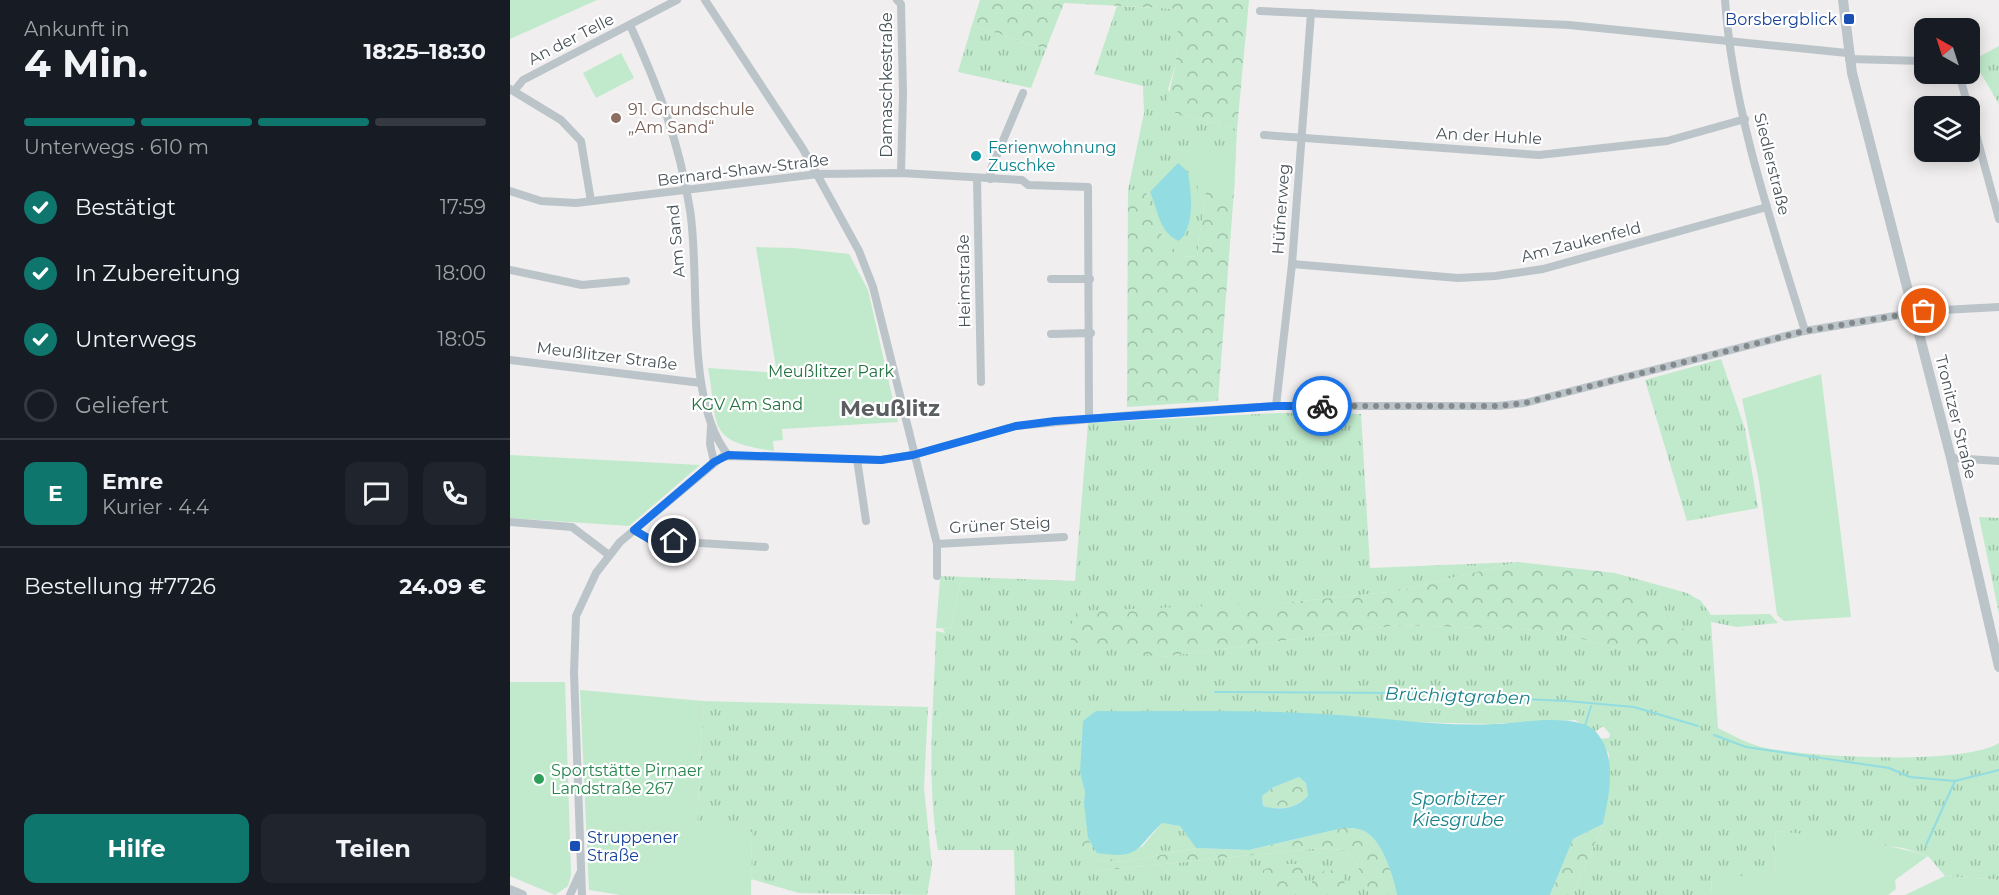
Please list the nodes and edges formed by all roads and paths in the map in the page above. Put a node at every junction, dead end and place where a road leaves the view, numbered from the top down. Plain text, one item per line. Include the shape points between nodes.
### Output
1 (677, 0) edge
2 (705, 0) edge
3 (897, 0) edge
4 (1725, 0) edge
5 (1843, 0) edge
6 (1260, 11) dead end
7 (1311, 13) junction
8 (630, 25) junction
9 (1728, 40) junction
10 (1848, 56) junction
11 (1914, 60) edge
12 (512, 90) edge
13 (1023, 93) dead end
14 (1745, 119) junction
15 (1264, 135) dead end
16 (1301, 136) junction
17 (1980, 149) edge
18 (901, 173) junction
19 (818, 174) junction
20 (978, 179) junction
21 (990, 179) junction
22 (687, 190) junction
23 (510, 191) edge
24 (591, 201) junction
25 (1767, 207) junction
26 (1999, 219) edge
27 (1292, 264) junction
28 (510, 270) edge
29 (1050, 279) dead end
30 (1090, 279) junction
31 (626, 282) dead end
32 (1999, 307) edge
33 (1914, 313) junction
34 (1805, 331) junction
35 (1091, 333) junction
36 (1051, 334) dead end
37 (510, 360) edge
38 (981, 382) dead end
39 (701, 383) junction
40 (1276, 406) junction
41 (1089, 417) junction
42 (711, 426) junction
43 (728, 455) junction
44 (913, 455) junction
45 (1951, 458) junction
46 (857, 459) junction
47 (1999, 461) edge
48 (714, 462) junction
49 (866, 521) dead end
50 (510, 522) edge
51 (634, 530) junction
52 (1064, 537) dead end
53 (937, 544) junction
54 (765, 547) dead end
55 (609, 555) junction
56 (937, 576) dead end
57 (1999, 667) edge
58 (581, 870) junction
59 (510, 890) edge
60 (522, 895) edge
61 (570, 895) edge
62 (582, 895) edge

1 - 8 street, An der Telle
2 - 19 street
3 - 18 street, Damaschkestraße via 902,15
4 - 9 street, Siedlerstraße
5 - 10 street, Tronitzer Straße
6 - 7 street
7 - 9 street via 1569,25
7 - 16 street, Hüfnerweg
8 - 12 street, An der Telle via 523,80
8 - 22 street, Am Sand via 672,128
9 - 10 street
9 - 14 street, Siedlerstraße
10 - 11 street
10 - 33 street, Tronitzer Straße
12 - 24 street via 561,120 581,141
13 - 21 street
14 - 16 street, An der Huhle via 1667,141 1539,155
14 - 25 street, Siedlerstraße
15 - 16 street, An der Huhle
16 - 27 street, Hüfnerweg
17 - 26 street
18 - 19 street, Bernard-Shaw-Straße
18 - 20 street, Bernard-Shaw-Straße
19 - 22 street, Bernard-Shaw-Straße
19 - 44 street via 859,251 873,287
20 - 21 street, Bernard-Shaw-Straße
20 - 38 street, Heimstraße
21 - 30 street, Bernard-Shaw-Straße via 1088,187
22 - 24 street, Bernard-Shaw-Straße
22 - 39 street, Am Sand
23 - 24 street, Bernard-Shaw-Straße via 541,201
25 - 27 street, Am Zaukenfeld via 1543,269 1495,276 1458,278
25 - 34 street, Siedlerstraße
27 - 40 street, Hüfnerweg
28 - 31 street via 582,285
29 - 30 street
30 - 35 street
32 - 33 street
33 - 34 street
33 - 45 street, Tronitzer Straße
34 - 40 street via 1525,403
35 - 36 street
35 - 41 street
37 - 39 street, Meußlitzer Straße
39 - 42 street, Am Sand
40 - 41 street
41 - 44 street via 1016,426
42 - 43 street, Am Sand
42 - 48 street, Am Sand
43 - 46 street
43 - 48 street
44 - 46 street
44 - 53 street
45 - 47 street
45 - 57 street, Tronitzer Straße
46 - 49 street
48 - 51 street
50 - 55 street via 572,527
51 - 54 street via 651,540
51 - 55 street
52 - 53 street, Grüner Steig
53 - 56 street
55 - 58 street via 587,588 574,626
58 - 61 street
58 - 62 street
59 - 60 street

